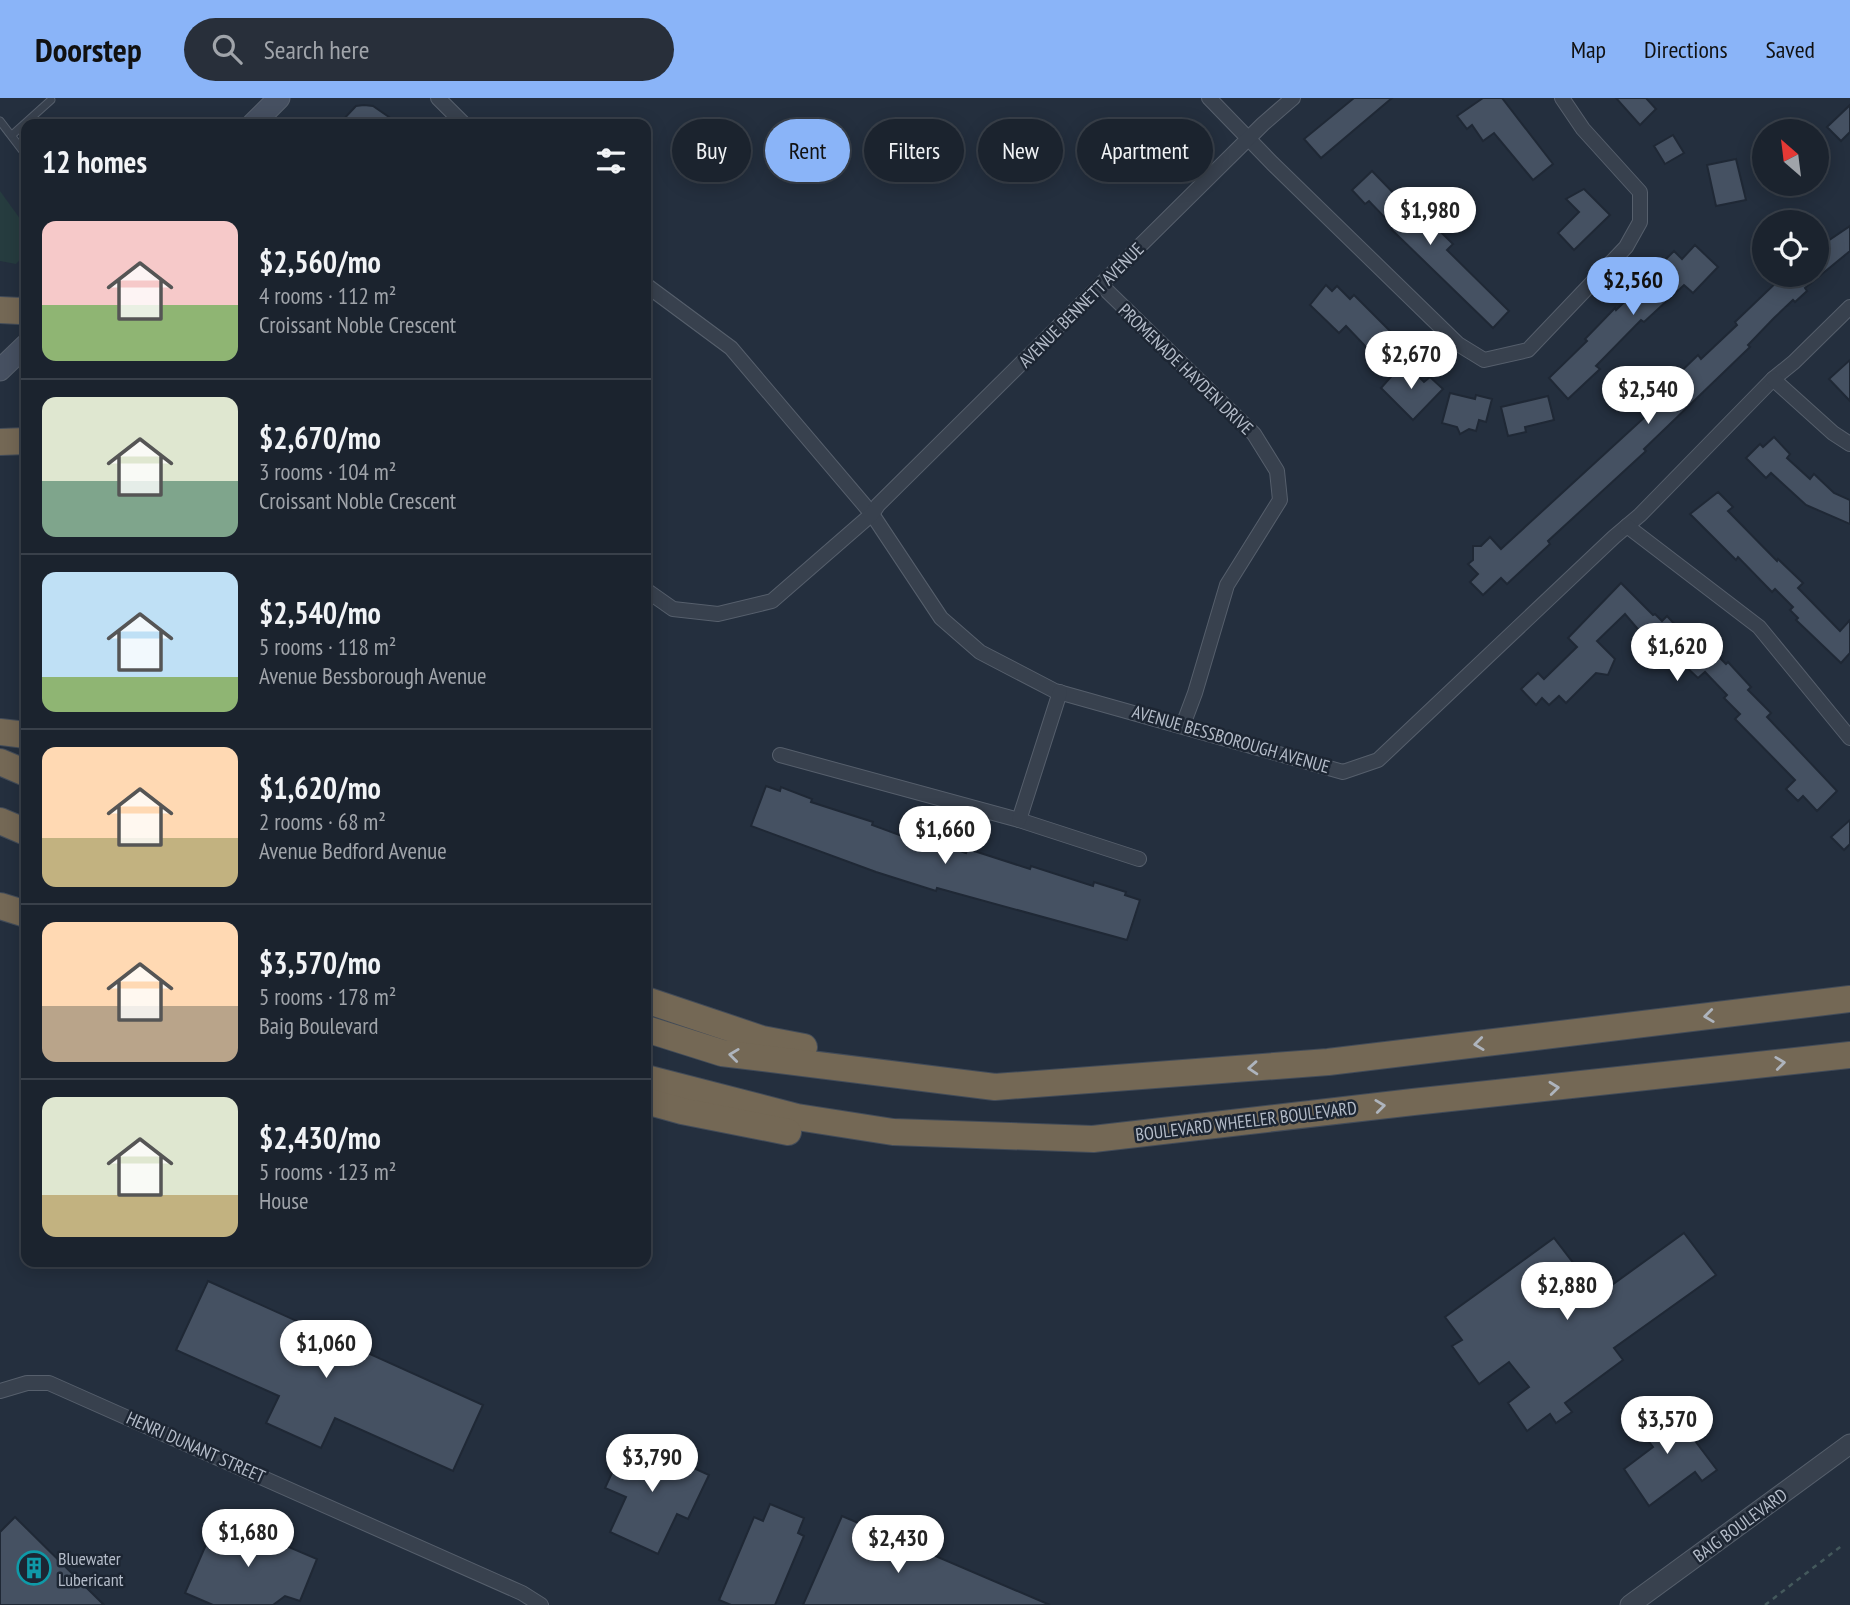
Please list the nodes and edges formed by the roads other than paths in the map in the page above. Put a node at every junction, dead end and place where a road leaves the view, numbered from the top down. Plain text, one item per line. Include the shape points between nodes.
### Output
1 (279, 98) edge
2 (438, 98) edge
3 (1209, 98) edge
4 (1293, 98) edge
5 (1562, 98) edge
6 (51, 100) dead end
7 (30, 119) edge
8 (258, 119) edge
9 (459, 119) edge
10 (0, 121) edge
11 (21, 127) edge
12 (12, 135) junction
13 (1249, 137) junction
14 (21, 148) edge
15 (1101, 285) junction
16 (651, 289) edge
17 (1850, 307) edge
18 (0, 310) edge
19 (21, 312) edge
20 (21, 350) edge
21 (0, 370) edge
22 (1773, 379) junction
23 (21, 441) edge
24 (0, 442) edge
25 (1850, 444) edge
26 (872, 514) junction
27 (1627, 526) junction
28 (651, 594) edge
29 (1060, 692) junction
30 (1183, 725) junction
31 (0, 732) edge
32 (21, 734) edge
33 (1850, 738) edge
34 (780, 755) dead end
35 (0, 762) edge
36 (21, 771) edge
37 (1019, 820) junction
38 (0, 821) edge
39 (21, 830) edge
40 (1139, 859) dead end
41 (0, 906) edge
42 (21, 912) edge
43 (1850, 999) edge
44 (651, 1002) edge
45 (651, 1031) edge
46 (1850, 1055) edge
47 (651, 1079) edge
48 (1062, 1083) junction
49 (651, 1102) edge
50 (1093, 1139) junction
51 (0, 1391) edge
52 (1850, 1444) edge
53 (541, 1605) edge
54 (1630, 1605) edge

1 - 8 main road
2 - 9 street
3 - 13 street
4 - 13 street, AVENUE BENNETT AVENUE
5 - 13 street via 1583,129 1640,192 1640,222 1626,247 1528,349 1483,360 1458,344
6 - 7 lane
10 - 12 lane
11 - 12 lane
12 - 14 lane
13 - 15 street, AVENUE BENNETT AVENUE
15 - 26 street, AVENUE BENNETT AVENUE
15 - 30 street, PROMENADE HAYDEN DRIVE via 1254,434 1277,471 1280,500 1227,585
16 - 26 street, AVENUE BESSBOROUGH AVENUE via 731,348
17 - 22 street, AVENUE BESSBOROUGH AVENUE
18 - 19 highway
20 - 21 main road
22 - 25 street
22 - 27 street, AVENUE BESSBOROUGH AVENUE
23 - 24 highway
26 - 28 street, AVENUE BENNETT AVENUE via 772,601 718,614 673,609
26 - 29 street, AVENUE BESSBOROUGH AVENUE via 941,618 980,652
27 - 30 street, AVENUE BESSBOROUGH AVENUE via 1378,760 1343,772
27 - 33 street via 1759,627
29 - 30 street, AVENUE BESSBOROUGH AVENUE
29 - 37 street
31 - 32 highway
34 - 37 street
35 - 36 highway
37 - 40 street
38 - 39 highway
41 - 42 highway
43 -> 48 highway via 1328,1062
44 - 48 highway via 762,1040 947,1072
48 -> 45 highway via 995,1087 722,1054
50 -> 46 highway, BOULEVARD WHEELER BOULEVARD
47 - 50 highway, BOULEVARD WHEELER BOULEVARD via 797,1117 893,1132
49 - 50 highway via 873,1145 1009,1146
51 - 53 street, HENRI DUNANT STREET via 27,1382 49,1383
52 - 54 street, BAIG BOULEVARD

